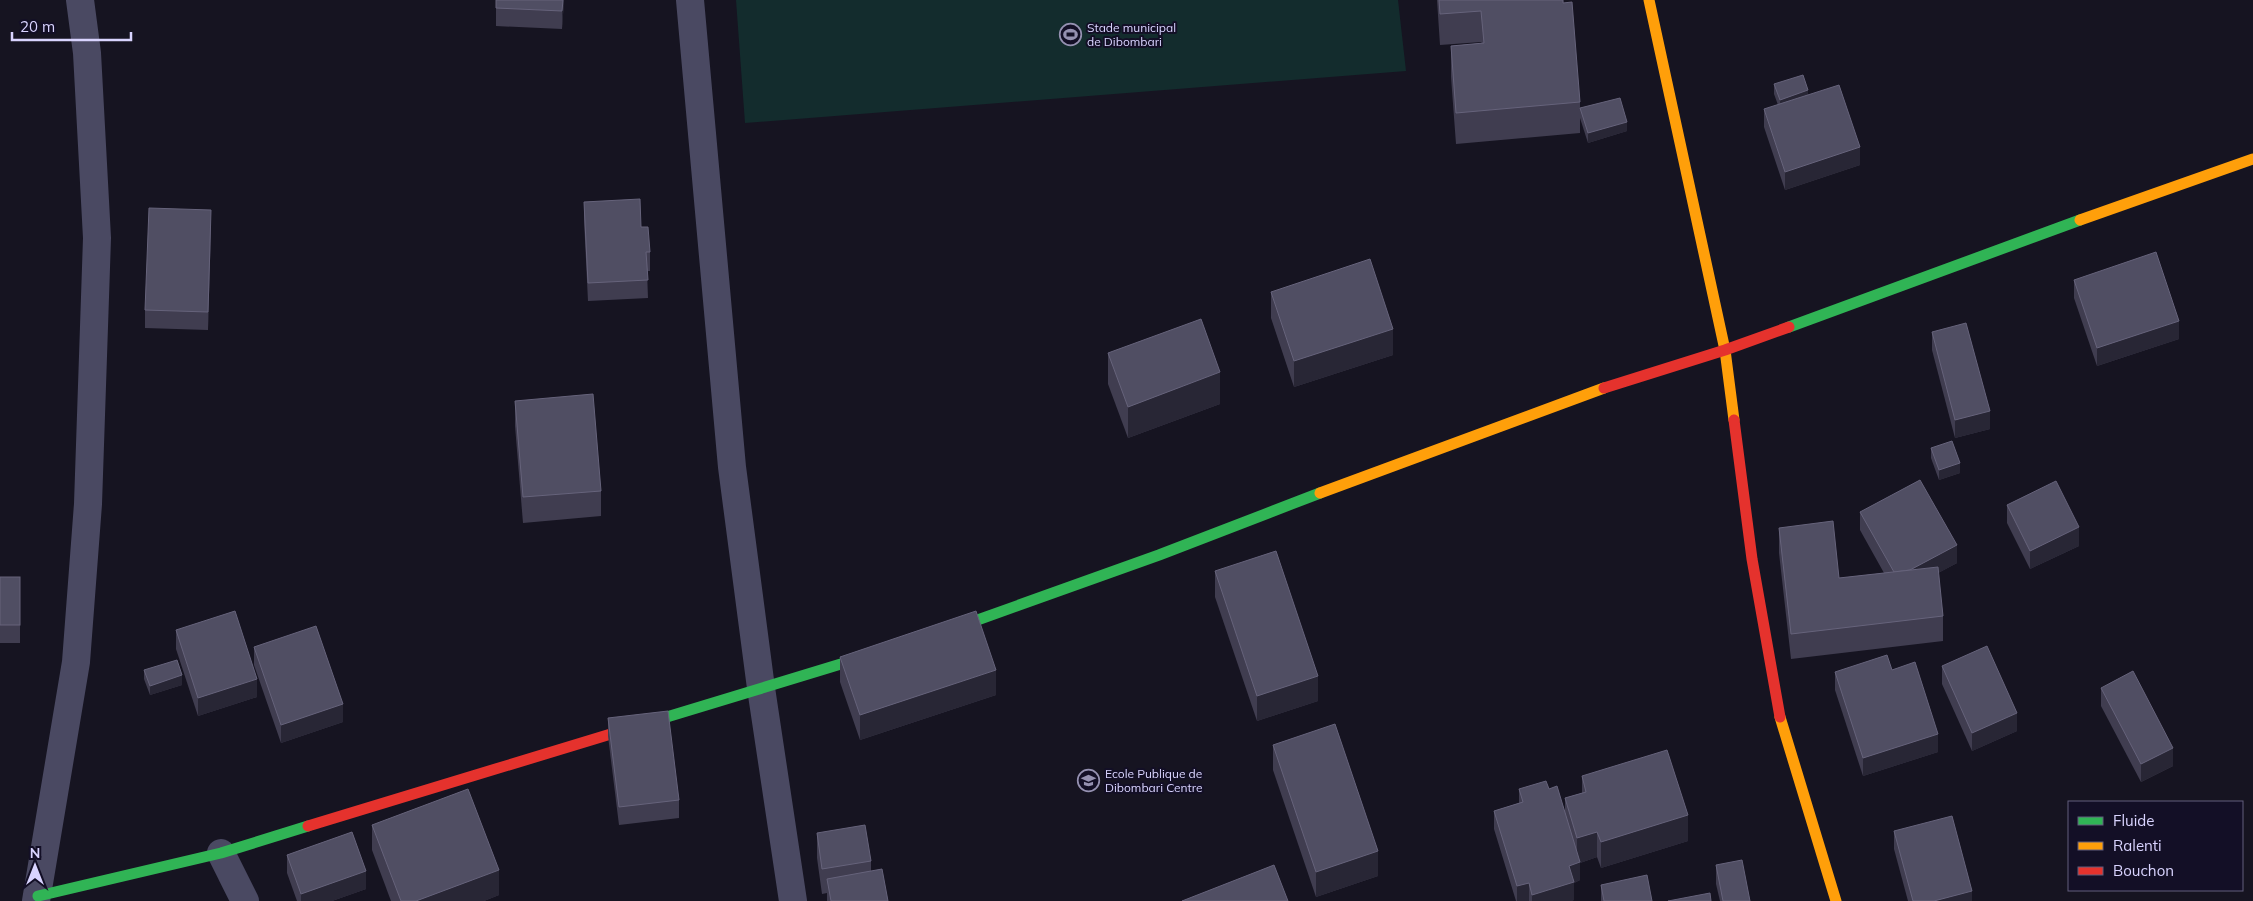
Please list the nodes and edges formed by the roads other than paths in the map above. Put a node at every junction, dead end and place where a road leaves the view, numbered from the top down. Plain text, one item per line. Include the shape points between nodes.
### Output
1 (80, 0) edge
2 (690, 0) edge
3 (1649, 0) edge
4 (2253, 159) edge
5 (1725, 350) junction
6 (929, 637) edge
7 (892, 648) edge
8 (761, 688) junction
9 (221, 853) junction
10 (37, 899) edge
11 (245, 901) edge
12 (793, 901) edge
13 (1836, 901) edge

1 - 10 street via 87,53 98,238 88,504 76,662
2 - 8 street via 732,467
3 - 5 street
4 - 5 street
5 - 6 street via 1622,381
5 - 13 street via 1752,559 1782,728
7 - 8 street
8 - 9 street
8 - 12 street
9 - 10 street
9 - 11 street

